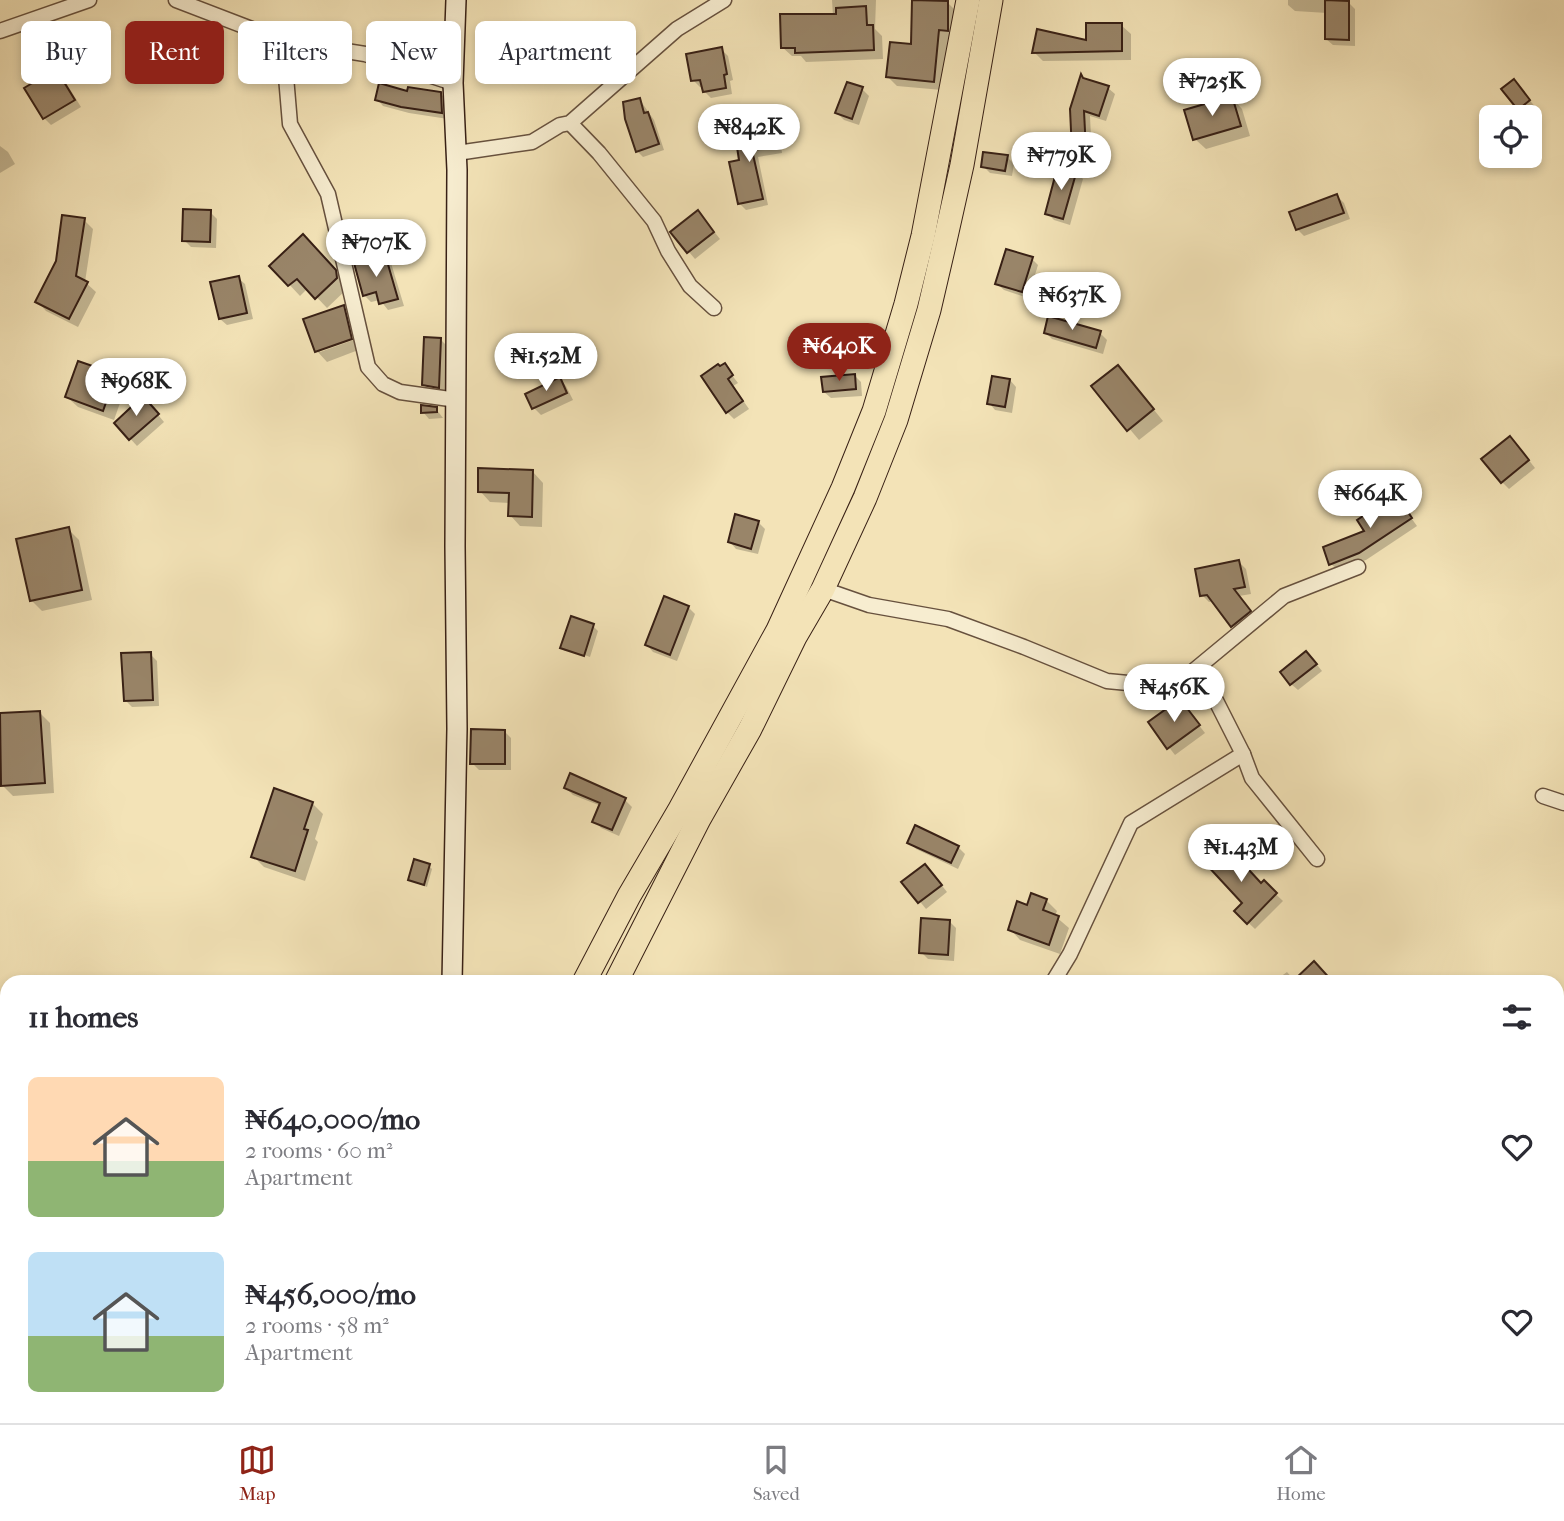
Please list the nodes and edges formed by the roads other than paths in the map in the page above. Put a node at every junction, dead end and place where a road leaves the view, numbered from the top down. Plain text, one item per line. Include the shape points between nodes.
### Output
1 (89, 0) edge
2 (176, 0) edge
3 (456, 0) edge
4 (724, 0) edge
5 (968, 0) edge
6 (991, 0) edge
7 (455, 21) edge
8 (238, 24) edge
9 (0, 31) edge
10 (287, 84) edge
11 (453, 84) edge
12 (570, 122) junction
13 (457, 153) junction
14 (714, 308) dead end
15 (457, 400) junction
16 (1358, 568) dead end
17 (823, 589) junction
18 (1191, 673) junction
19 (1244, 754) junction
20 (1543, 796) dead end
21 (1564, 803) edge
22 (1317, 859) dead end
23 (452, 975) edge
24 (588, 975) edge
25 (620, 975) edge
26 (1057, 975) edge

1 - 9 street
2 - 8 street
3 - 7 main road
4 - 12 street via 677,29
5 - 24 main road via 923,236 874,411 778,630
6 - 17 main road via 962,165 929,310 896,420
10 - 15 street via 290,124 328,194 368,367 383,384 400,392
11 - 13 main road
12 - 13 street via 532,142
12 - 14 street via 654,221 690,286
13 - 15 main road
15 - 23 main road
16 - 18 street via 1284,596
17 - 18 street via 869,605 948,618 1107,681 1149,685
17 - 25 main road
18 - 19 street via 1207,684
19 - 22 street via 1252,778
19 - 26 street via 1131,823
20 - 21 street

